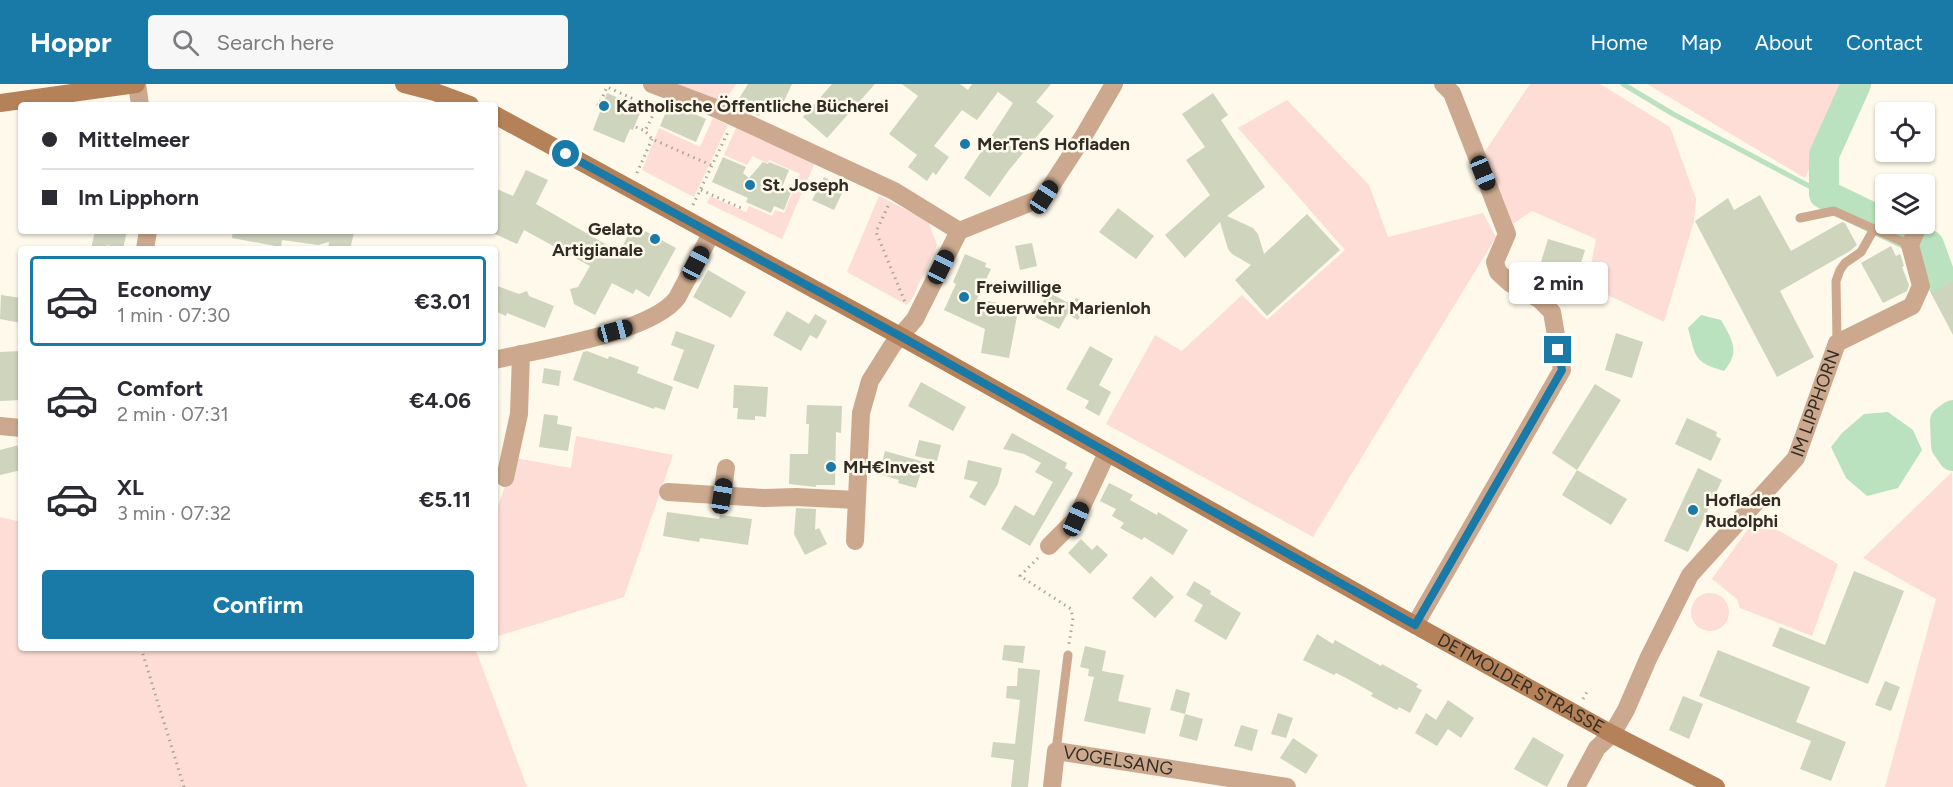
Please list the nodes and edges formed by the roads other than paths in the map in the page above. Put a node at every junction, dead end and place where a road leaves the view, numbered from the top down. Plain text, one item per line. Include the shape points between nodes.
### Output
1 (137, 84) edge
2 (404, 84) edge
3 (652, 84) edge
4 (1114, 84) edge
5 (1443, 84) edge
6 (140, 102) edge
7 (462, 102) edge
8 (0, 104) edge
9 (498, 117) edge
10 (1800, 218) dead end
11 (1874, 229) junction
12 (958, 231) junction
13 (711, 234) junction
14 (1915, 234) edge
15 (1910, 245) junction
16 (900, 336) junction
17 (1837, 343) junction
18 (521, 354) junction
19 (498, 359) edge
20 (0, 426) edge
21 (18, 428) edge
22 (1107, 453) junction
23 (726, 468) dead end
24 (505, 478) dead end
25 (668, 492) dead end
26 (722, 496) junction
27 (856, 500) junction
28 (855, 541) dead end
29 (1049, 546) road end
30 (1415, 625) junction
31 (1068, 655) road end
32 (1612, 734) junction
33 (1056, 751) junction
34 (1052, 787) edge
35 (1287, 787) edge
36 (1576, 787) edge
37 (1716, 787) edge

1 - 6 street
1 - 8 street
2 - 7 street
3 - 12 street via 710,106 894,191
4 - 12 street via 1044,197
5 - 30 street via 1452,93 1507,234 1495,262 1498,272 1552,312 1562,370
9 - 13 street, DETMOLDER STRASSE
10 - 11 lane via 1834,211
11 - 15 lane
11 - 17 lane via 1861,252 1845,263 1836,280
12 - 16 street via 915,319
13 - 16 street, DETMOLDER STRASSE
13 - 18 street via 674,303 657,314 632,327
14 - 15 street
15 - 17 street, IM LIPPHORN via 1921,286 1912,306
16 - 22 street, DETMOLDER STRASSE
16 - 27 street via 870,381 861,413
17 - 32 street, IM LIPPHORN via 1796,458 1690,575
18 - 19 street
18 - 24 street via 519,414
20 - 21 street
22 - 29 street via 1076,519
22 - 30 street, DETMOLDER STRASSE
23 - 26 street
25 - 26 street
26 - 27 street
27 - 28 street
30 - 32 street, DETMOLDER STRASSE
31 - 33 lane
32 - 36 street, IM LIPPHORN via 1597,748
32 - 37 street, DETMOLDER STRASSE
33 - 34 street, VOGELSANG
33 - 35 street, VOGELSANG

